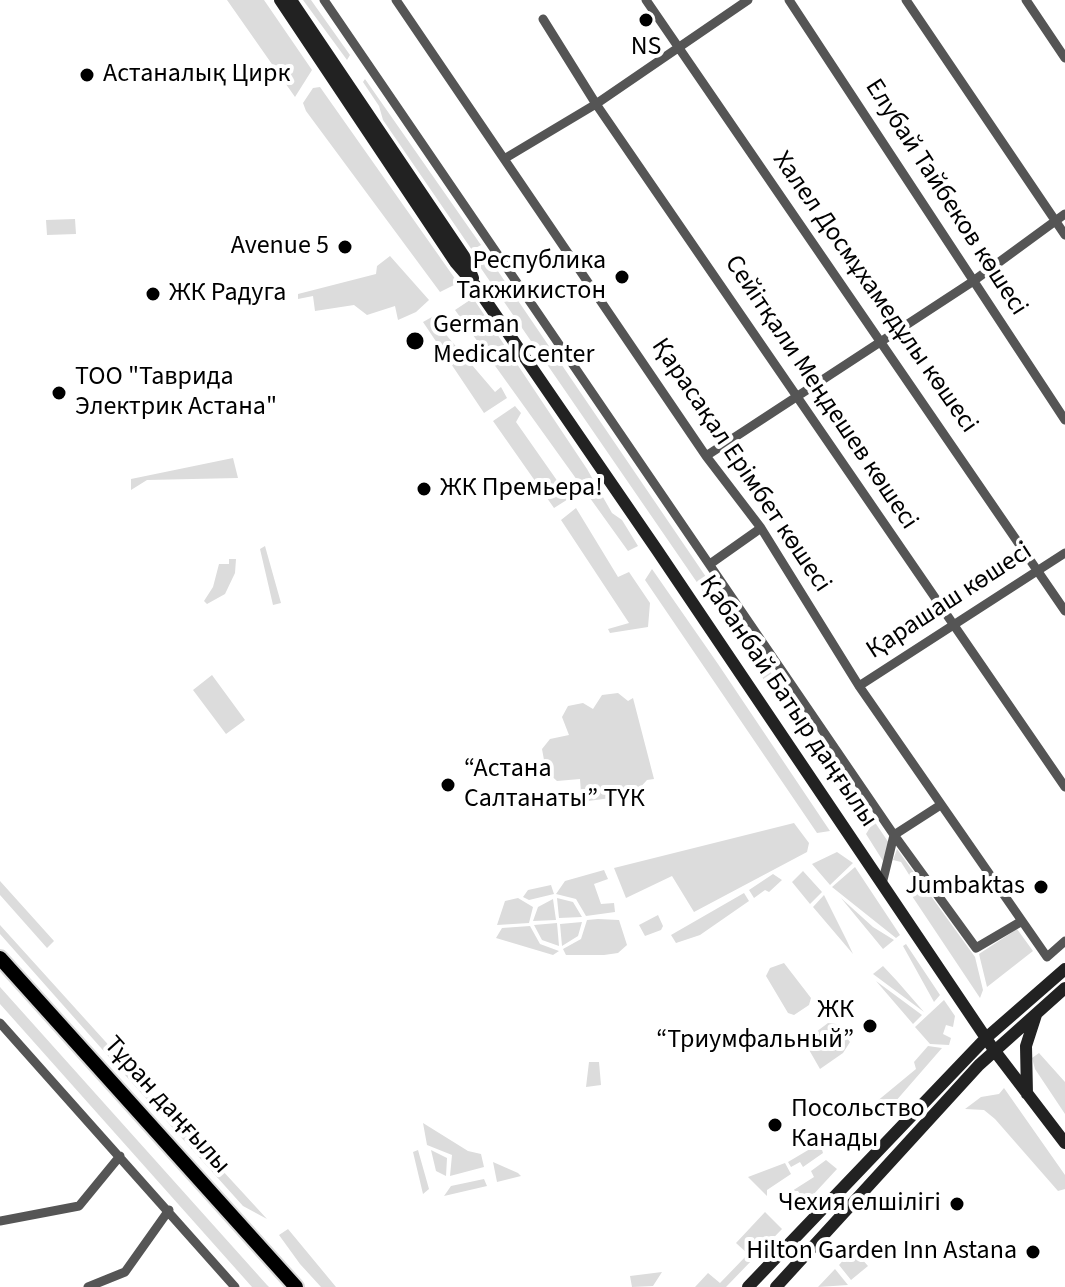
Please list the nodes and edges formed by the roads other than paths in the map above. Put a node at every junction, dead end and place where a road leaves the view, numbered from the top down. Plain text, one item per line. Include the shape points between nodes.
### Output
1 (280, 0) edge
2 (291, 0) edge
3 (324, 0) edge
4 (396, 0) edge
5 (646, 0) edge
6 (748, 0) edge
7 (789, 0) edge
8 (906, 0) edge
9 (1026, 0) edge
10 (543, 19) dead end
11 (679, 48) junction
12 (1065, 58) edge
13 (596, 104) junction
14 (504, 159) junction
15 (1065, 214) edge
16 (1055, 221) junction
17 (1065, 235) edge
18 (972, 282) junction
19 (475, 285) junction
20 (880, 343) junction
21 (796, 396) junction
22 (1065, 420) edge
23 (706, 456) junction
24 (761, 528) junction
25 (1065, 553) edge
26 (710, 564) junction
27 (1040, 570) junction
28 (1065, 611) edge
29 (954, 628) junction
30 (859, 686) junction
31 (1065, 787) edge
32 (939, 806) junction
33 (894, 835) junction
34 (882, 884) junction
35 (1022, 921) junction
36 (1065, 941) edge
37 (0, 959) edge
38 (1065, 969) edge
39 (1065, 988) edge
40 (1037, 1013) junction
41 (0, 1023) edge
42 (986, 1038) junction
43 (994, 1050) junction
44 (1027, 1094) junction
45 (1065, 1143) edge
46 (120, 1156) junction
47 (169, 1210) junction
48 (0, 1221) edge
49 (88, 1287) edge
50 (235, 1287) edge
51 (296, 1287) edge
52 (748, 1287) edge
53 (776, 1287) edge

1 - 19 main road, Қабанбай Батыр даңғылы
2 - 19 main road, Қабанбай Батыр даңғылы via 464,256
3 - 26 street
4 - 14 street, Қарасақал Ерімбет көшесі
5 - 11 street, Халел Досмұхамедұлы көшесі
6 - 11 street
7 - 18 street, Елубай Тайбеков көшесі
8 - 16 street
9 - 12 street
10 - 13 street, Сейітқали Меңдешев көшесі
11 - 13 street
11 - 20 street, Халел Досмұхамедұлы көшесі
13 - 14 street
13 - 21 street, Сейітқали Меңдешев көшесі
14 - 23 street, Қарасақал Ерімбет көшесі
15 - 16 street
16 - 17 street
16 - 18 street
18 - 20 street
18 - 22 street, Елубай Тайбеков көшесі
19 - 34 main road, Қабанбай Батыр даңғылы
20 - 21 street
20 - 27 street, Халел Досмұхамедұлы көшесі
21 - 23 street
21 - 29 street, Сейітқали Меңдешев көшесі
23 - 24 street, Қарасақал Ерімбет көшесі
24 - 26 street
24 - 30 street, Қарасақал Ерімбет көшесі
25 - 27 street, Қарашаш көшесі
26 - 33 street
27 - 28 street, Халел Досмұхамедұлы көшесі
27 - 29 street, Қарашаш көшесі
29 - 30 street, Қарашаш көшесі
29 - 31 street, Сейітқали Меңдешев көшесі
30 - 32 street, Қарасақал Ерімбет көшесі
32 - 33 street
32 - 35 street, Қарасақал Ерімбет көшесі
33 - 34 street
33 - 35 street via 976,948
34 - 42 main road, Қабанбай Батыр даңғылы
35 - 36 street, Қарасақал Ерімбет көшесі via 1047,957
37 - 51 main road, Тұран даңғылы
38 - 42 main road
39 - 40 main road
40 - 43 main road
40 - 44 main road via 1026,1046
41 - 46 street
42 - 43 main road, Қабанбай Батыр даңғылы
42 - 52 main road
43 - 44 main road, Қабанбай Батыр даңғылы
43 - 53 main road
44 - 45 main road, Қабанбай Батыр даңғылы
46 - 47 street
46 - 48 street via 79,1206
47 - 49 street via 125,1272
47 - 50 street

